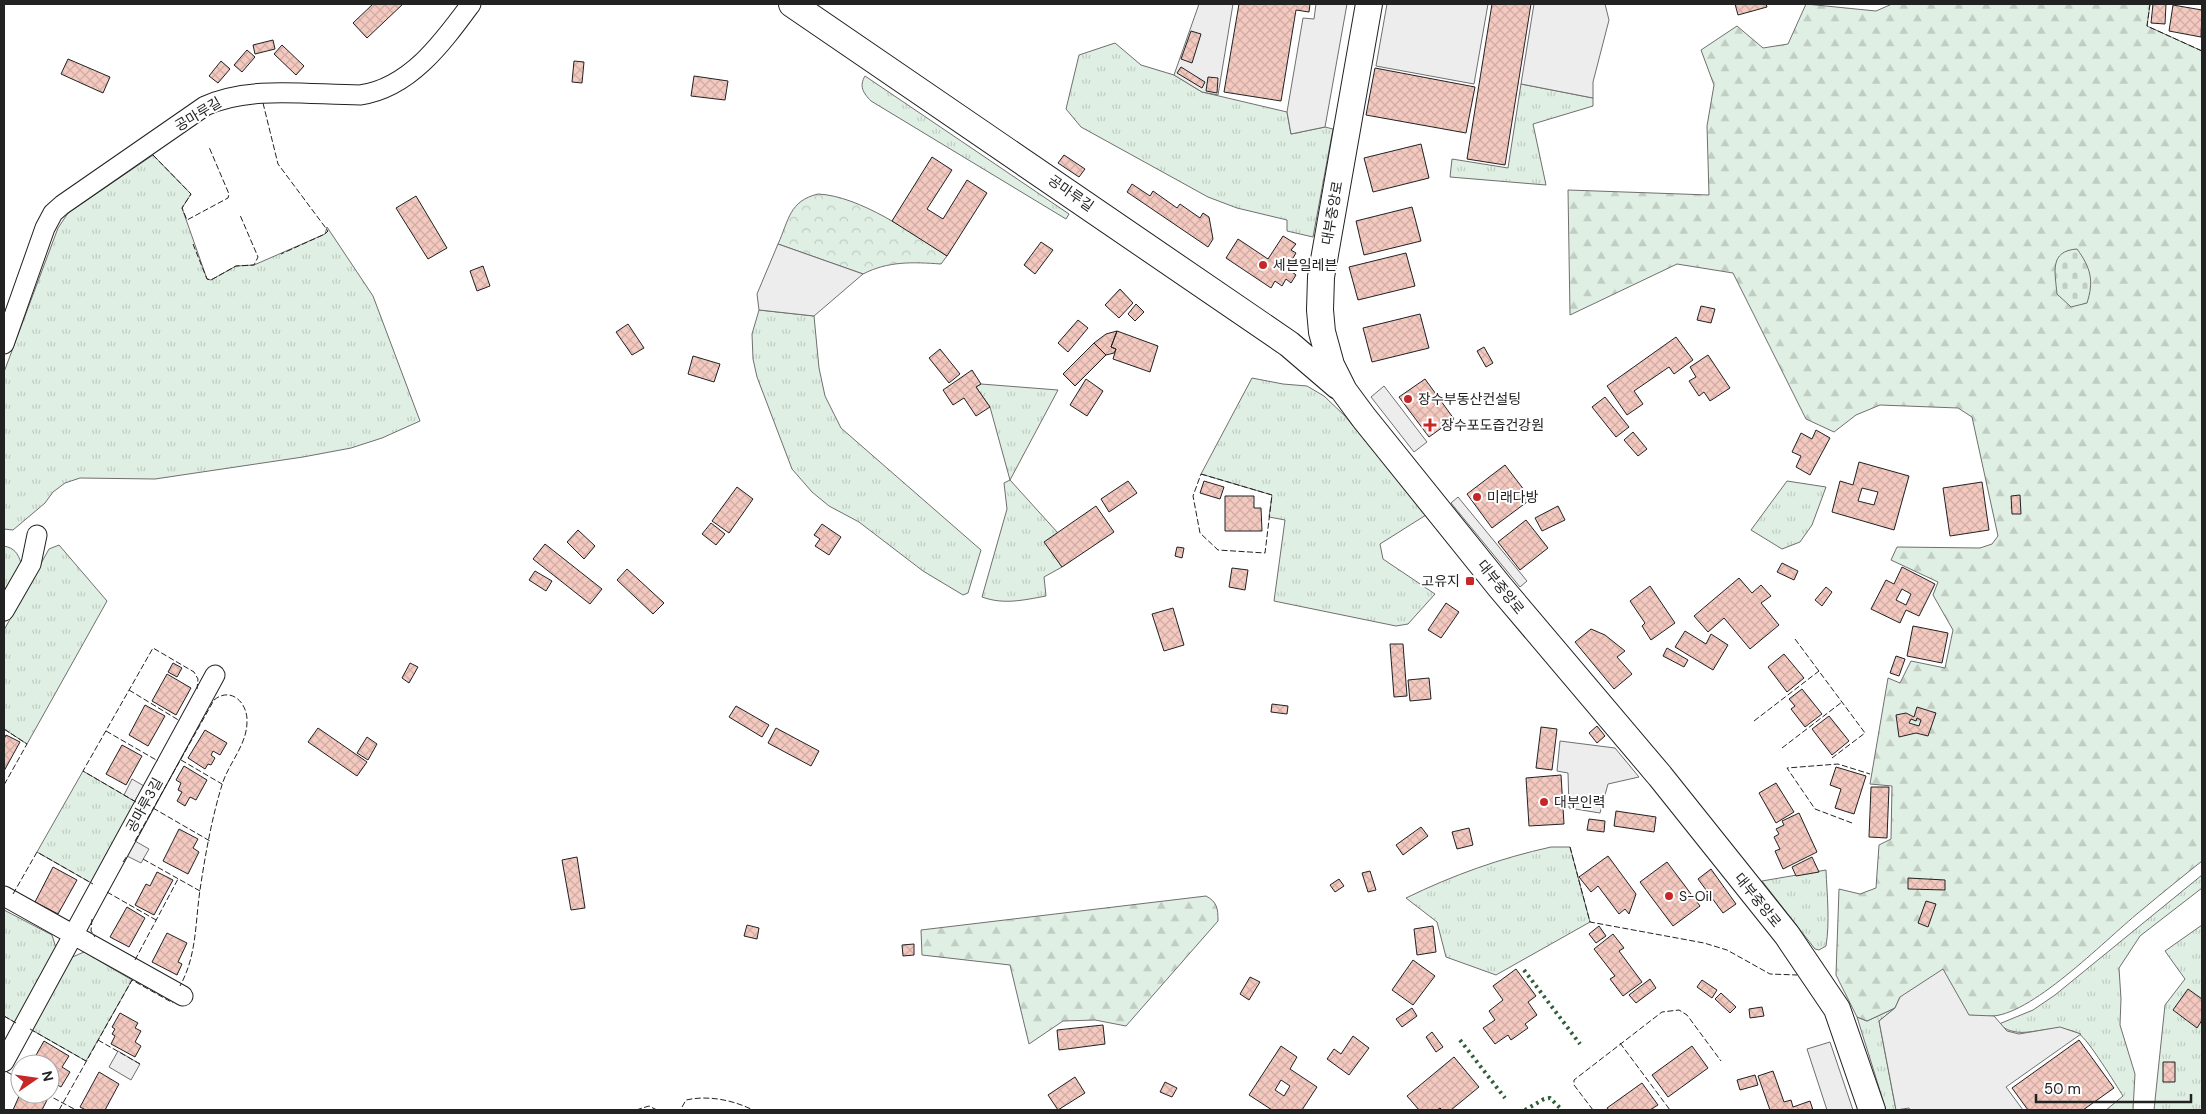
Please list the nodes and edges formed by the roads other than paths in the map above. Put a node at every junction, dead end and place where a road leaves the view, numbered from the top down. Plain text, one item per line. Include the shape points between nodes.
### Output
1 (471, 4) edge
2 (792, 4) edge
3 (1369, 4) edge
4 (1322, 332) junction
5 (4, 344) edge
6 (1289, 344) junction
7 (1344, 391) junction
8 (37, 535) dead end
9 (4, 611) edge
10 (215, 674) dead end
11 (4, 896) edge
12 (73, 934) junction
13 (184, 996) dead end
14 (4, 1062) edge
15 (1872, 1110) edge

1 - 5 street, 공마루길 via 426,58 389,87 360,95 249,94 221,99 205,106 62,205 45,228
2 - 6 street, 공마루길
3 - 4 street, 대부중앙로 via 1321,277
4 - 6 street via 1312,342
4 - 7 street, 대부중앙로 via 1331,365
6 - 7 street, 공마루길
7 - 15 street, 대부중앙로 via 1500,587 1660,776 1792,943 1837,1009
8 - 9 street via 31,564
10 - 12 street, 공마루3길
11 - 12 street
12 - 13 street
12 - 14 street, 공마루3길

